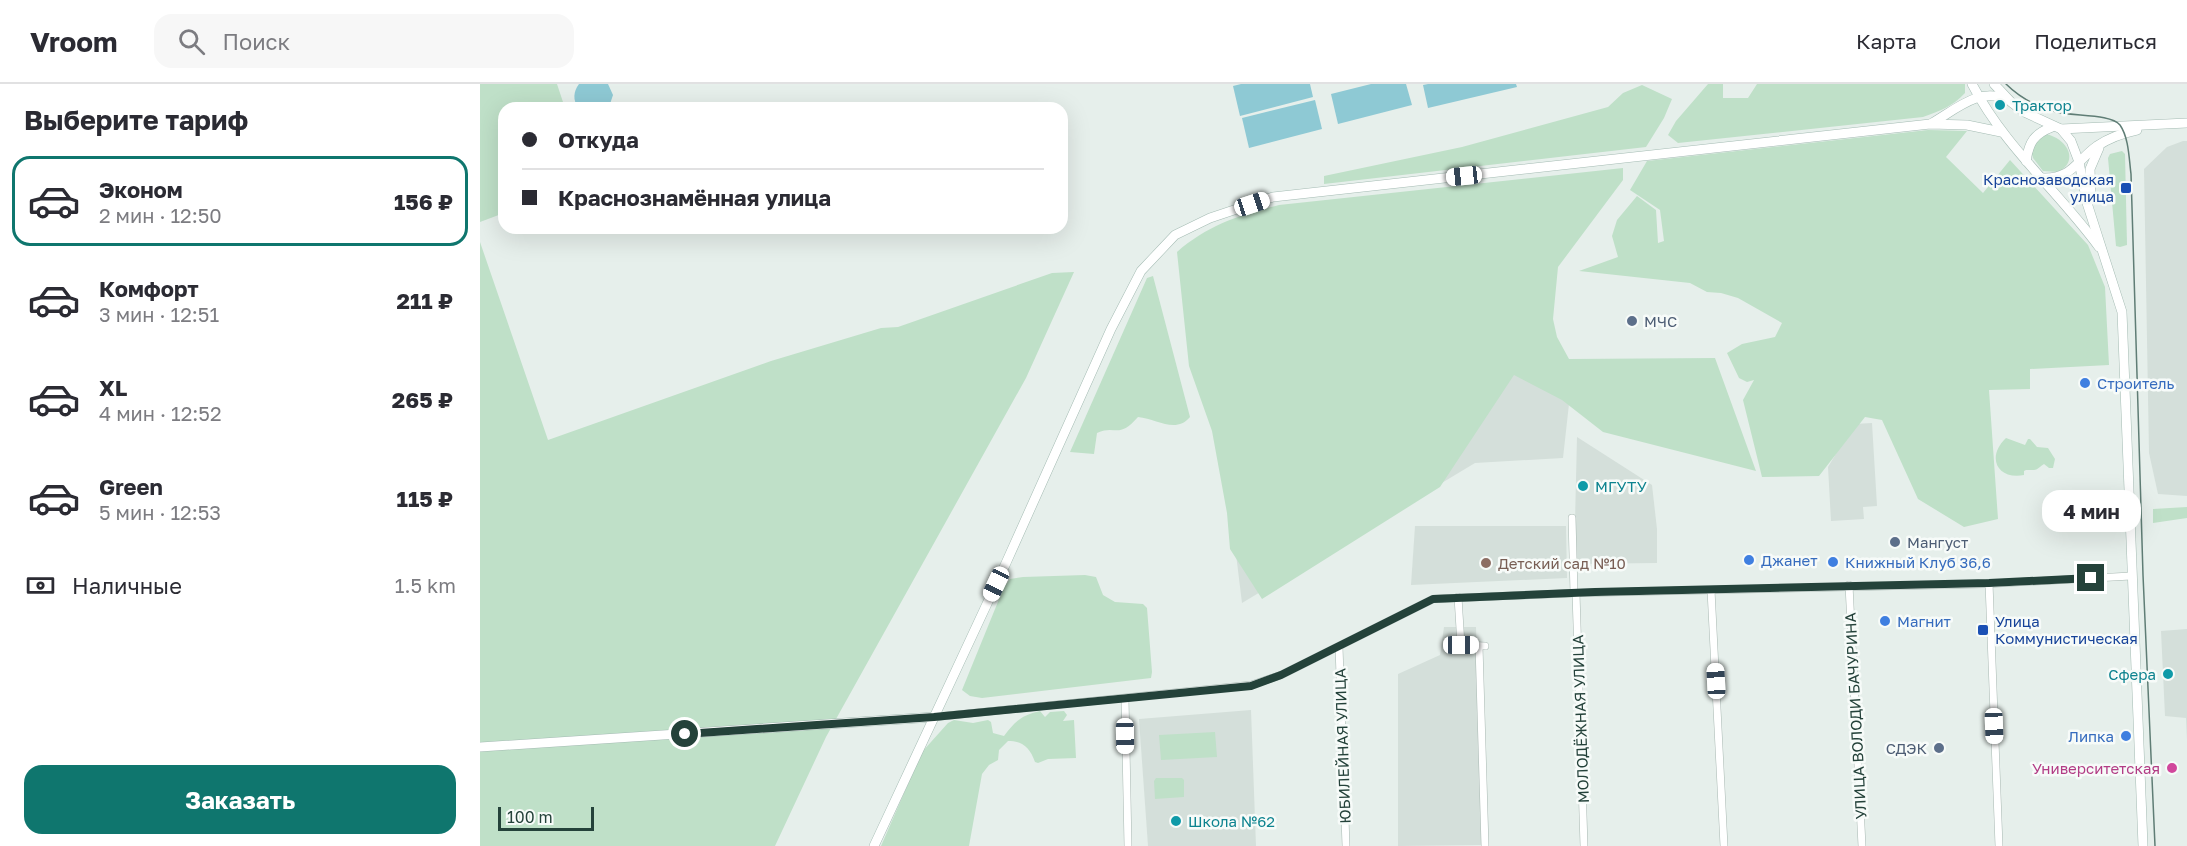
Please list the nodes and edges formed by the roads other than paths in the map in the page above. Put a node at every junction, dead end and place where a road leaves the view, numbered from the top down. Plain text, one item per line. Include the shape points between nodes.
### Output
1 (1972, 84) edge
2 (1994, 84) edge
3 (1978, 96) junction
4 (2011, 102) junction
5 (2187, 123) edge
6 (1930, 124) junction
7 (2162, 124) junction
8 (2056, 128) junction
9 (2001, 132) junction
10 (2103, 143) junction
11 (2026, 161) junction
12 (2079, 162) junction
13 (2043, 178) junction
14 (2094, 221) junction
15 (2104, 254) junction
16 (1572, 518) dead end
17 (2131, 576) junction
18 (1989, 583) junction
19 (1849, 585) junction
20 (1711, 590) junction
21 (1575, 593) junction
22 (1458, 597) junction
23 (1339, 646) junction
24 (1125, 698) junction
25 (934, 717) junction
26 (480, 747) edge
27 (873, 846) edge
28 (1128, 846) edge
29 (1346, 846) edge
30 (1485, 846) edge
31 (1584, 846) edge
32 (1724, 846) edge
33 (1862, 846) edge
34 (1999, 846) edge
35 (2143, 846) edge

1 - 3 main road
2 - 4 main road
3 - 4 main road via 1996,95
3 - 6 main road
3 - 9 main road
4 - 8 main road
5 - 7 main road
6 - 9 main road via 1967,124
6 - 25 main road via 1273,197 1210,218 1175,235 1141,271 1111,328
7 - 8 main road
7 - 10 main road via 2124,133
8 - 11 main road via 2032,138
8 - 12 main road via 2071,141
9 - 11 main road
10 - 12 main road
10 - 14 main road via 2091,169
11 - 13 main road
12 - 13 main road via 2060,178
12 - 14 main road
13 - 15 main road
14 - 15 main road
15 - 17 main road via 2122,312
16 - 21 street, МОЛОДЁЖНАЯ УЛИЦА
17 - 18 street
17 - 35 main road
18 - 19 street
18 - 34 street
19 - 20 street
19 - 33 street, УЛИЦА ВОЛОДИ БАЧУРИНА
20 - 21 street
20 - 32 street
21 - 22 street
21 - 31 street, МОЛОДЁЖНАЯ УЛИЦА
22 - 23 street via 1427,601
22 - 30 street via 1461,645 1482,646
23 - 24 street via 1251,686
23 - 29 street, ЮБИЛЕЙНАЯ УЛИЦА
24 - 25 street
24 - 28 street
25 - 26 main road
25 - 27 main road

